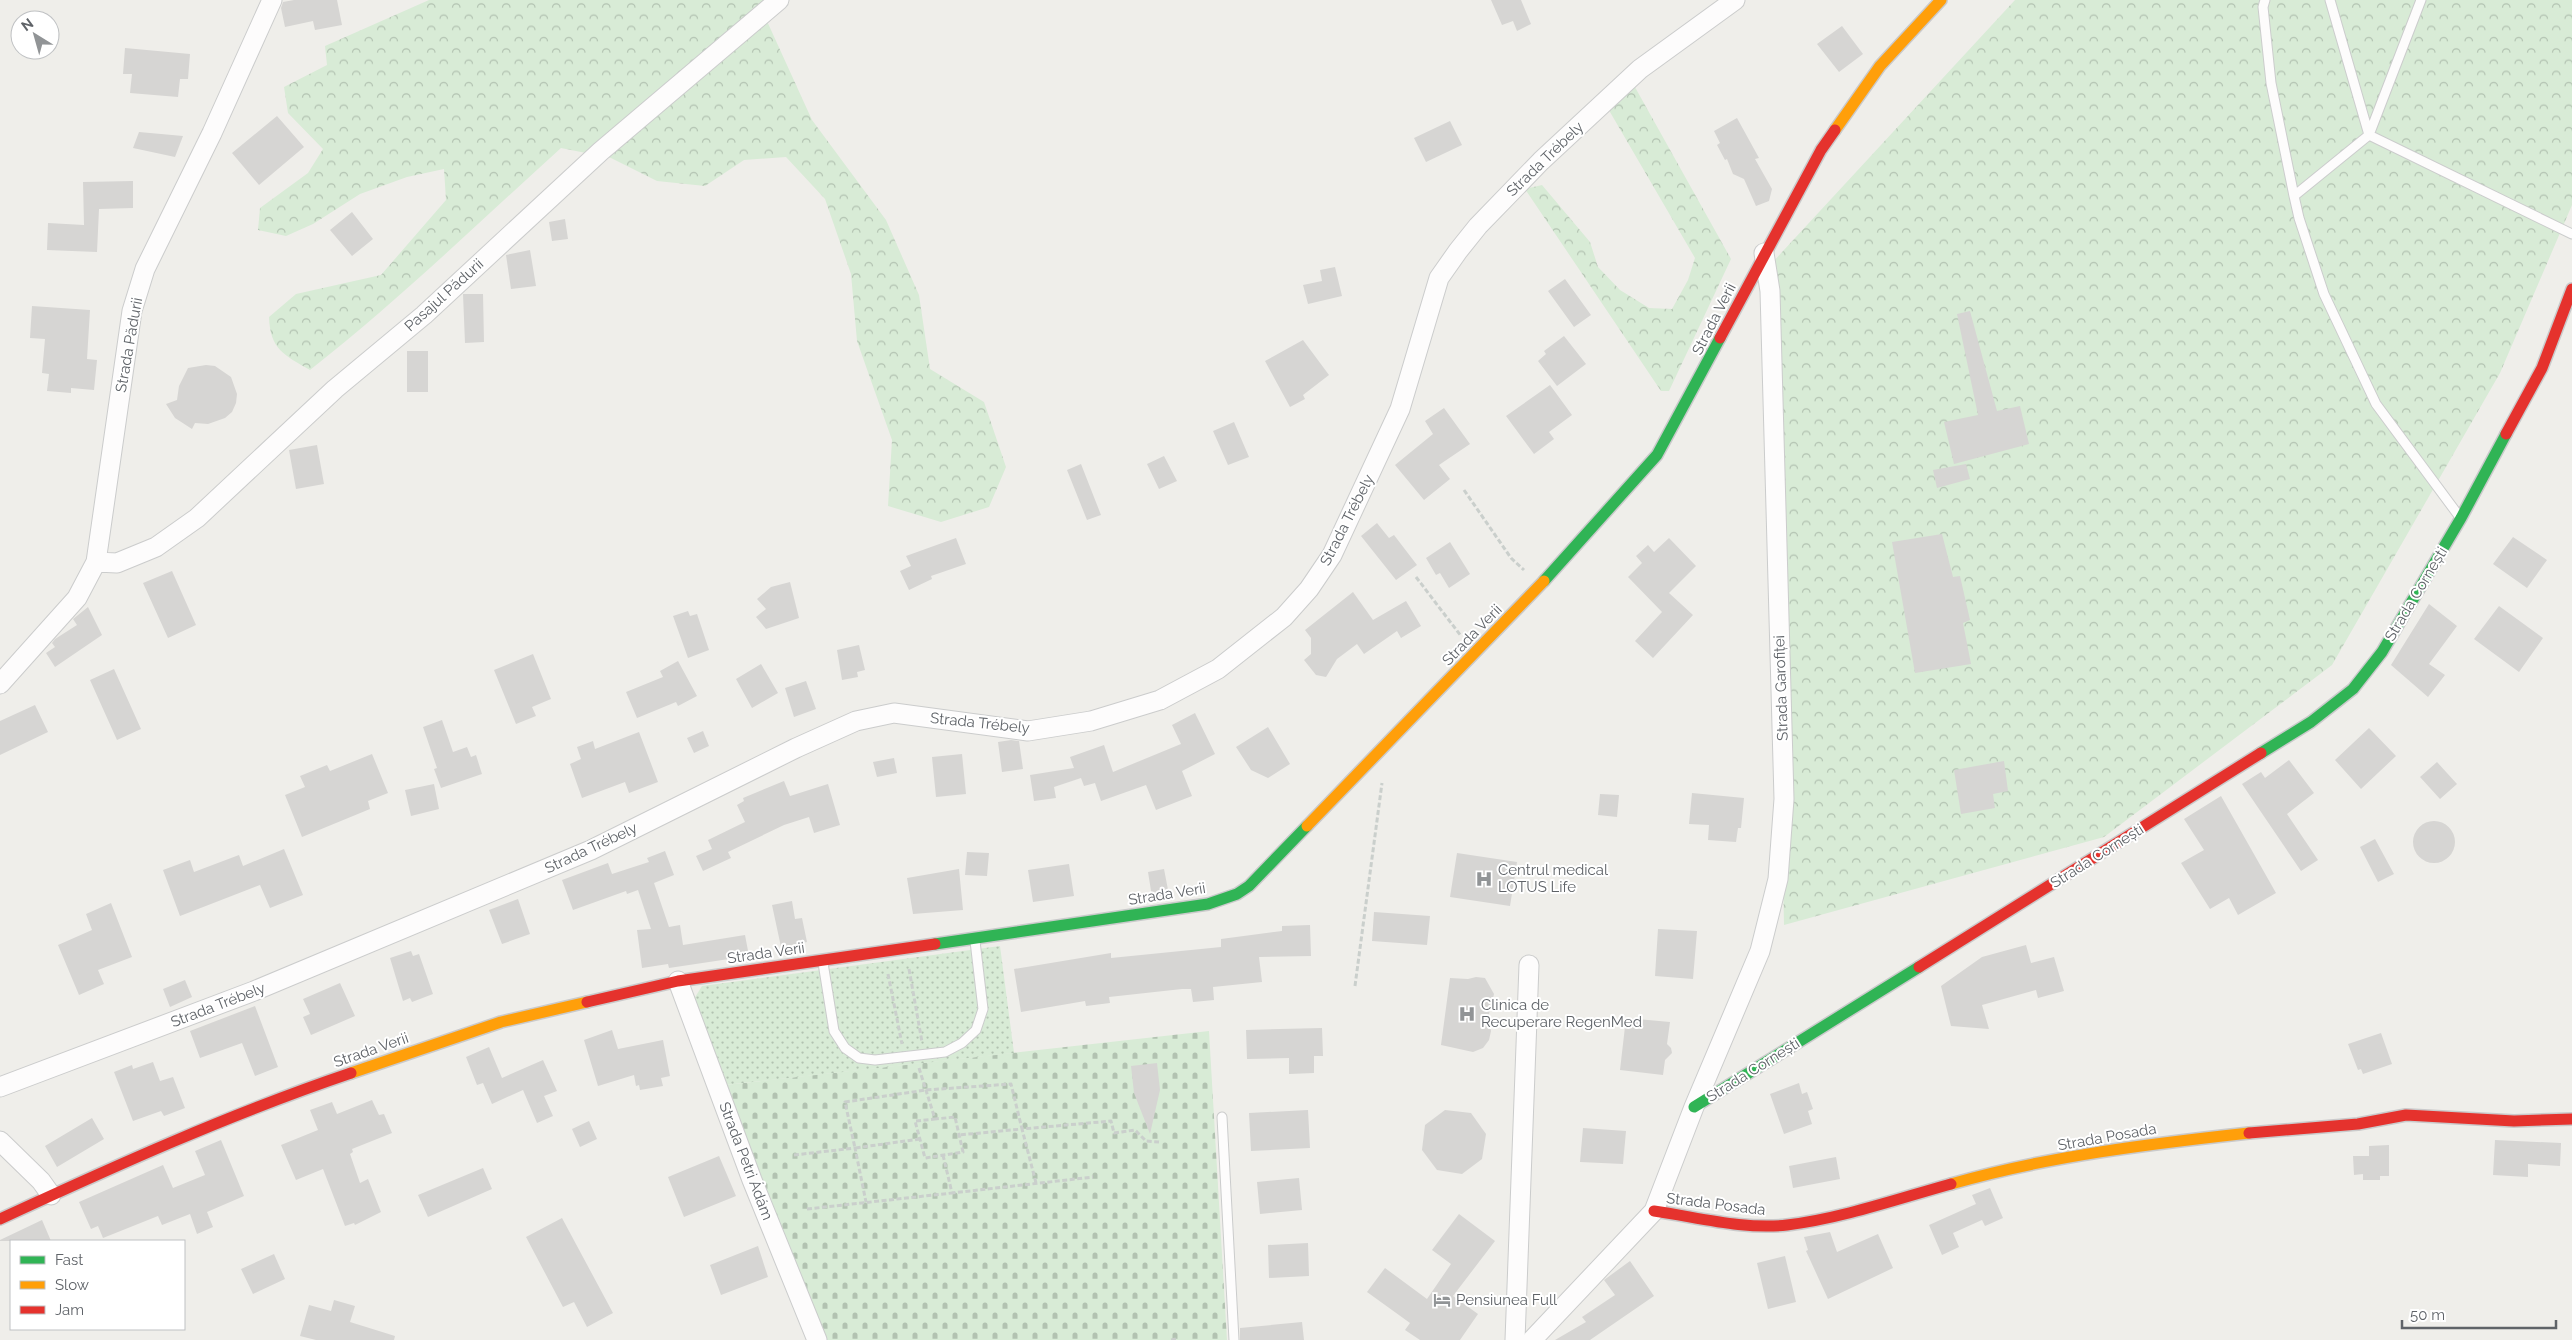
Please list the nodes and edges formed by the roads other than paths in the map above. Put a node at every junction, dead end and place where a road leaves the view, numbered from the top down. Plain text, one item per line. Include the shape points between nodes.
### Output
1 (272, 0) edge
2 (778, 0) edge
3 (1735, 0) edge
4 (1941, 0) edge
5 (2265, 0) edge
6 (2330, 0) edge
7 (2421, 0) edge
8 (2369, 135) junction
9 (2294, 196) junction
10 (2572, 234) edge
11 (1764, 253) junction
12 (2572, 289) edge
13 (2461, 518) junction
14 (96, 562) junction
15 (0, 684) edge
16 (975, 939) junction
17 (822, 960) junction
18 (1529, 965) dead end
19 (678, 981) junction
20 (0, 1087) edge
21 (1694, 1107) junction
22 (1222, 1117) dead end
23 (2572, 1119) edge
24 (0, 1141) edge
25 (50, 1194) junction
26 (1654, 1211) junction
27 (0, 1220) edge
28 (817, 1340) edge
29 (1234, 1340) edge
30 (1516, 1340) edge
31 (1532, 1340) edge

1 - 14 street, Strada Pădurii via 146,269 132,311
2 - 14 street, Pasajul Pădurii via 601,151 424,315 335,389 197,518 156,546 117,563
3 - 20 street, Strada Trébely via 1640,69 1541,161 1458,250 1439,278 1400,409 1332,555 1309,589 1284,617 1218,669 1160,700 1091,721 1028,730 894,713 856,721 582,854 254,991
4 - 11 street, Strada Verii via 1880,66 1821,150
5 - 9 lane via 2271,83
6 - 8 lane
7 - 8 lane
8 - 9 lane
8 - 10 lane
9 - 13 lane via 2324,294 2376,404
11 - 16 street, Strada Verii via 1657,454 1535,591 1249,886 1237,894 1208,904
11 - 21 street, Strada Garofiței via 1770,300 1784,799 1778,870 1760,951
12 - 13 street, Strada Cornești via 2542,368
13 - 21 street, Strada Cornești via 2382,652 2353,688 2311,722
14 - 15 street, Strada Pădurii via 77,598
16 - 17 street, Strada Verii
16 - 17 lane via 983,1009 976,1030 945,1052 876,1060 859,1058 845,1048 834,1031
17 - 19 street, Strada Verii
18 - 30 street
19 - 25 street, Strada Verii via 483,1028 280,1097
19 - 28 street, Strada Petri Ádám via 752,1180
21 - 26 street, Strada Cornești
22 - 29 lane
23 - 26 street, Strada Posada via 2514,1122 2406,1115 2358,1124 2297,1127 2141,1145 1986,1174 1850,1213 1786,1225 1742,1224
24 - 25 street
25 - 27 street, Strada Verii
26 - 31 street, Strada Cornești

